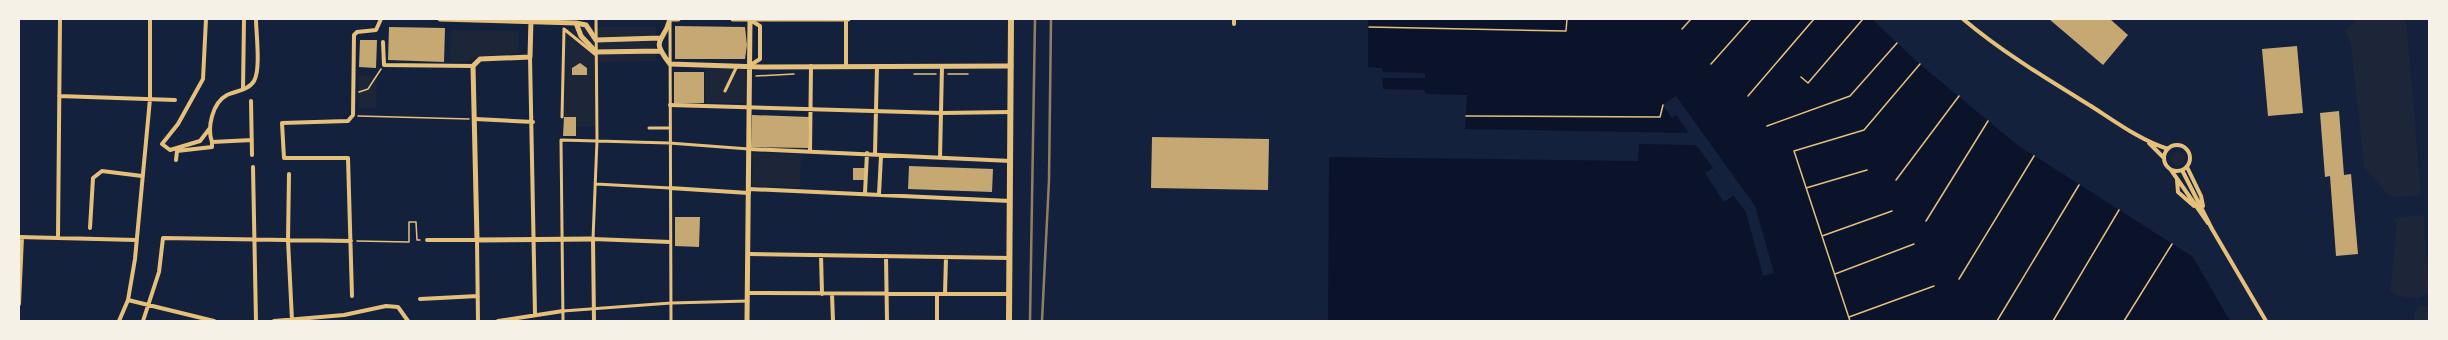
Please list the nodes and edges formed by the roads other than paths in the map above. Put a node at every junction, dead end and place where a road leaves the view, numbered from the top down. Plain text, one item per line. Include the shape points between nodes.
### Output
1 (60, 19) edge
2 (150, 19) edge
3 (206, 19) edge
4 (244, 19) edge
5 (256, 19) edge
6 (381, 19) edge
7 (440, 19) edge
8 (596, 19) edge
9 (670, 19) edge
10 (678, 19) edge
11 (733, 19) edge
12 (750, 19) edge
13 (847, 19) edge
14 (1011, 19) edge
15 (1234, 19) edge
16 (1963, 19) edge
17 (531, 21) edge
18 (557, 21) edge
19 (576, 23) junction
20 (1234, 24) dead end
21 (660, 38) junction
22 (383, 42) dead end
23 (596, 42) junction
24 (660, 51) junction
25 (596, 53) junction
26 (530, 57) junction
27 (670, 64) junction
28 (473, 66) junction
29 (737, 66) junction
30 (748, 66) junction
31 (811, 66) junction
32 (846, 66) junction
33 (877, 66) junction
34 (942, 66) junction
35 (1011, 66) junction
36 (243, 89) junction
37 (725, 91) dead end
38 (59, 96) junction
39 (150, 99) junction
40 (175, 100) dead end
41 (251, 101) dead end
42 (670, 105) junction
43 (749, 106) junction
44 (811, 109) junction
45 (876, 111) junction
46 (1011, 112) junction
47 (941, 113) junction
48 (562, 117) dead end
49 (474, 119) junction
50 (533, 122) junction
51 (210, 128) junction
52 (648, 128) dead end
53 (670, 128) junction
54 (252, 140) junction
55 (597, 140) junction
56 (212, 142) junction
57 (669, 143) junction
58 (2149, 143) junction
59 (749, 149) junction
60 (2168, 149) junction
61 (810, 151) junction
62 (867, 153) junction
63 (875, 154) junction
64 (252, 155) dead end
65 (881, 156) junction
66 (940, 158) junction
67 (2164, 158) junction
68 (176, 160) dead end
69 (1011, 161) junction
70 (253, 167) dead end
71 (2187, 167) junction
72 (2170, 170) junction
73 (2182, 170) junction
74 (289, 174) dead end
75 (142, 176) junction
76 (596, 184) junction
77 (670, 188) junction
78 (749, 191) junction
79 (864, 193) junction
80 (879, 194) junction
81 (1010, 201) junction
82 (2204, 210) junction
83 (90, 228) dead end
84 (2212, 229) junction
85 (20, 237) edge
86 (58, 237) junction
87 (534, 239) junction
88 (593, 239) junction
89 (136, 240) junction
90 (288, 240) junction
91 (427, 240) road end
92 (477, 240) junction
93 (560, 240) junction
94 (254, 241) junction
95 (351, 241) junction
96 (670, 242) junction
97 (749, 254) junction
98 (821, 255) junction
99 (886, 256) junction
100 (946, 257) junction
101 (1010, 258) junction
102 (748, 294) junction
103 (822, 294) junction
104 (832, 294) junction
105 (887, 294) junction
106 (937, 294) junction
107 (945, 294) junction
108 (1009, 294) junction
109 (352, 296) dead end
110 (478, 296) junction
111 (420, 298) dead end
112 (128, 300) junction
113 (748, 301) junction
114 (671, 303) junction
115 (19, 304) edge
116 (148, 305) junction
117 (594, 307) junction
118 (563, 311) junction
119 (535, 314) junction
120 (292, 320) junction
121 (119, 321) edge
122 (143, 321) edge
123 (214, 321) edge
124 (256, 321) edge
125 (274, 321) edge
126 (408, 321) edge
127 (478, 321) edge
128 (498, 321) edge
129 (563, 321) edge
130 (594, 321) edge
131 (671, 321) edge
132 (748, 321) edge
133 (833, 321) edge
134 (887, 321) edge
135 (937, 321) edge
136 (1009, 321) edge
137 (2266, 321) edge

1 - 38 street
2 - 39 street
3 - 51 street via 203,79 178,124 162,144 170,150 200,141
4 - 36 street
5 - 36 street via 256,76 252,83
6 - 95 street via 376,30 354,34 353,116 348,121 282,123 284,158 348,158
7 - 17 street
8 - 23 street
9 - 10 street
9 - 21 street via 668,29
9 - 27 street
11 - 12 street
12 - 13 street
12 - 30 street
12 - 30 street via 760,26 760,59
13 - 32 street
14 - 35 main road
15 - 20 street
16 - 58 street via 1991,42
17 - 18 street
17 - 26 street
18 - 19 street
19 - 23 street via 586,25
19 - 25 street via 580,36
21 - 23 street
21 - 24 street
22 - 28 street via 384,65
23 - 25 street
24 - 25 street
24 - 27 street
25 - 48 street via 564,30
25 - 55 street
26 - 28 street via 480,59
26 - 50 street
27 - 29 street
27 - 42 street
28 - 49 street
29 - 30 street
29 - 37 street
30 - 31 street
30 - 43 street
31 - 32 street
31 - 44 street
32 - 33 street
33 - 34 street
33 - 45 street
34 - 35 street
34 - 47 street
35 - 46 main road
36 - 51 street via 226,96 220,102 211,117
38 - 39 street
38 - 86 street
39 - 40 street
39 - 75 street
41 - 54 street
42 - 43 street
42 - 53 street
43 - 44 street
43 - 59 street
44 - 45 street
44 - 61 street
45 - 47 street
45 - 63 street
46 - 47 street
46 - 69 main road
47 - 66 street
49 - 50 street
49 - 92 street
50 - 87 street
51 - 56 street via 208,133
52 - 53 street
53 - 57 street
54 - 56 street
54 - 64 street
55 - 57 street
55 - 76 street
55 - 93 street via 561,140
56 - 68 street via 212,147 177,151
57 - 59 street
57 - 77 street
58 - 60 street
58 - 67 street
59 - 61 street
59 - 78 street
60 - 67 street
60 - 71 street via 2176,145 2186,148 2190,158
61 - 62 street
62 - 63 street
62 - 79 street
63 - 65 street
65 - 66 street
65 - 80 street
66 - 69 street
67 - 72 street via 2165,165
69 - 81 main road
70 - 94 street
71 - 73 street
71 - 82 street via 2201,196
72 - 73 street
72 - 84 street
73 - 82 street
74 - 90 street
75 - 83 street via 102,171 94,178
75 - 89 street
76 - 77 street
76 - 88 street
77 - 78 street
77 - 96 street
78 - 79 street
78 - 97 street
79 - 80 street
80 - 81 street
81 - 101 main road
82 - 84 street
84 - 137 street
85 - 86 street
85 - 115 street
86 - 89 street
87 - 92 street
87 - 93 street
87 - 119 street
88 - 93 street
88 - 96 street
88 - 117 street
89 - 112 street
90 - 94 street
90 - 95 street
90 - 120 street
91 - 92 street
92 - 110 street
93 - 118 street
94 - 116 street via 163,238 159,272
94 - 124 street
95 - 109 street
96 - 114 street
97 - 98 street
97 - 102 street
98 - 99 street
98 - 103 street
99 - 100 street
99 - 105 street
100 - 101 street
100 - 107 street
101 - 108 main road
102 - 103 street
102 - 113 street
103 - 104 street
104 - 105 street
104 - 133 street
105 - 106 street
105 - 134 street
106 - 107 street
106 - 135 street
107 - 108 street
108 - 136 main road
110 - 111 street
110 - 127 street
112 - 116 street
112 - 121 street
113 - 114 street
113 - 132 street
114 - 117 street
114 - 131 street
116 - 122 street
116 - 123 street
117 - 118 street
117 - 130 street
118 - 119 street
118 - 129 street
119 - 128 street
120 - 125 street
120 - 126 street via 344,315 386,306 398,307

